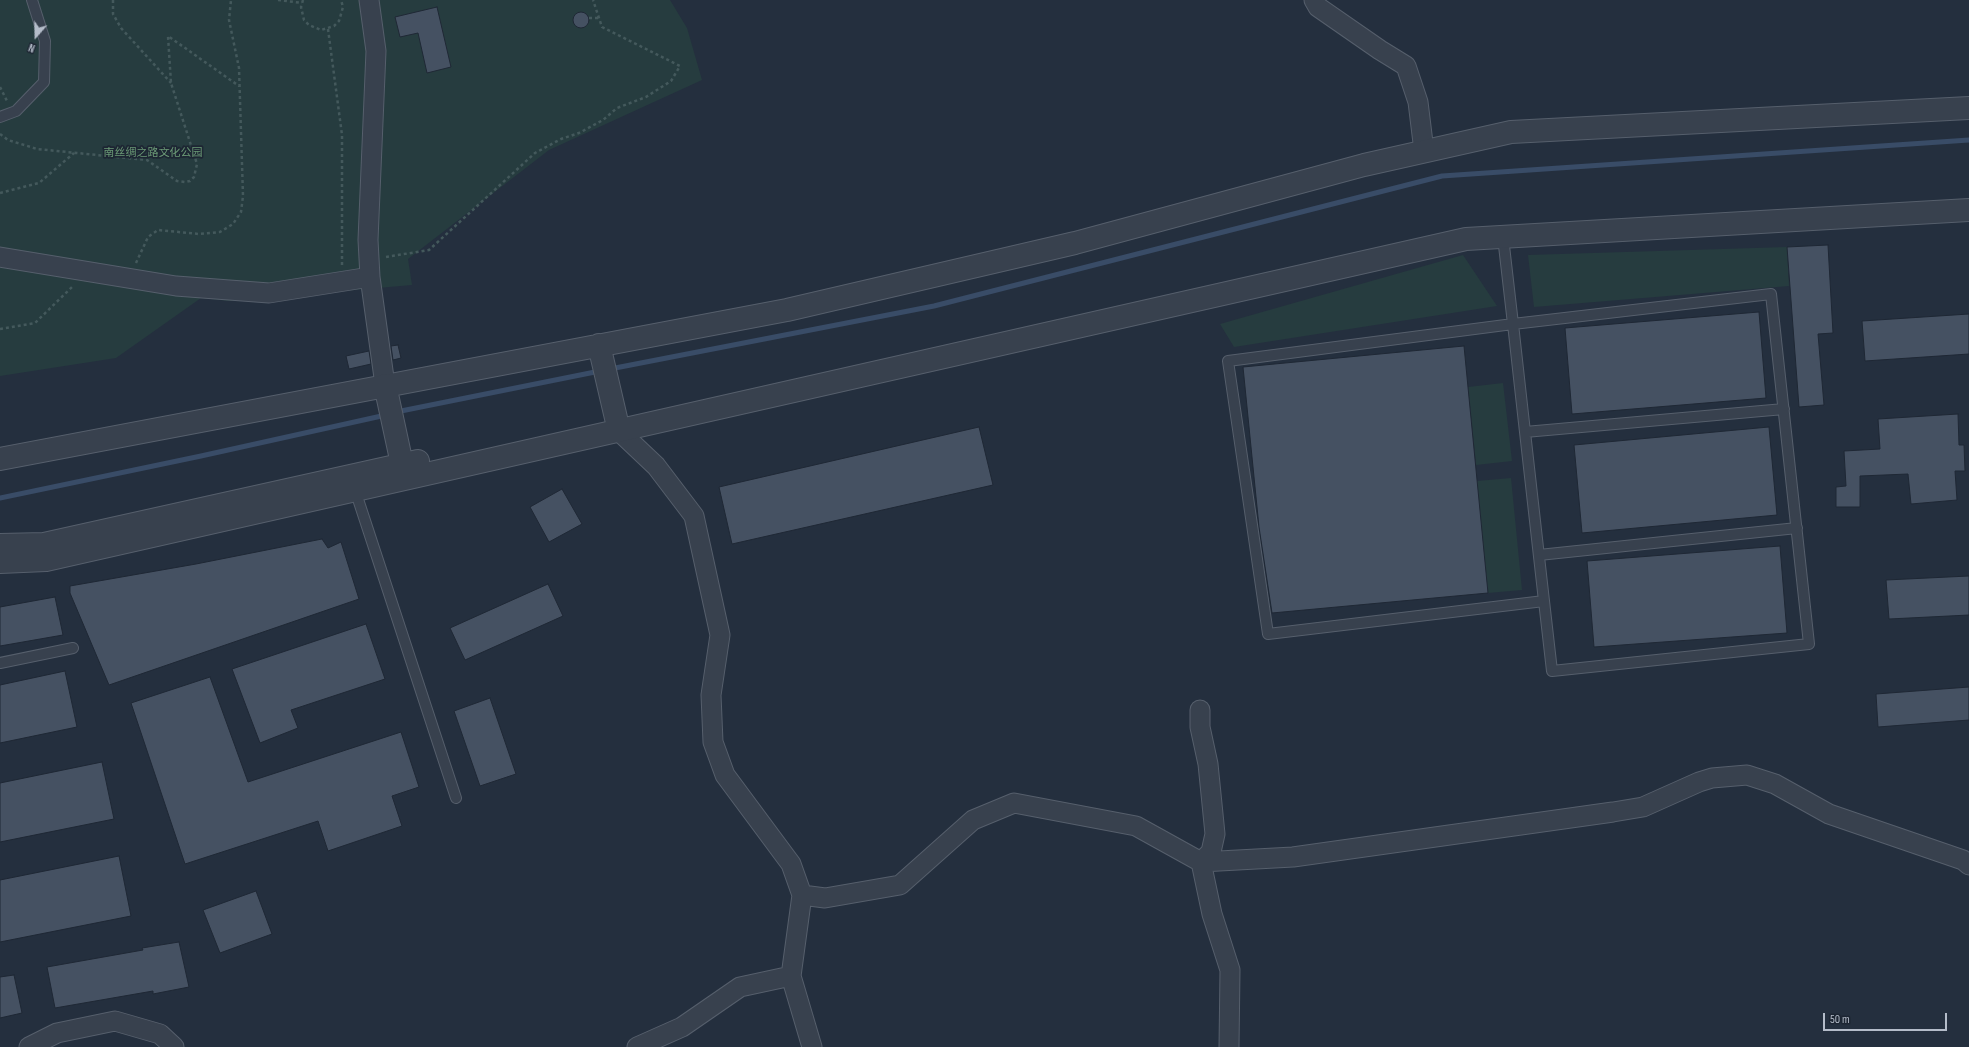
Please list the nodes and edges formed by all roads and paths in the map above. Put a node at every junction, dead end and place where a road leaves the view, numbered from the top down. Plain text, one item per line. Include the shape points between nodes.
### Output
1 (32, 0) edge
2 (114, 0) edge
3 (231, 0) edge
4 (278, 0) edge
5 (341, 0) edge
6 (370, 0) edge
7 (593, 0) edge
8 (1314, 0) edge
9 (302, 2) edge
10 (589, 18) dead end
11 (599, 18) junction
12 (328, 29) junction
13 (171, 83) junction
14 (239, 86) junction
15 (1969, 108) edge
16 (0, 117) edge
17 (0, 134) edge
18 (1424, 151) junction
19 (74, 153) junction
20 (0, 193) edge
21 (1969, 196) edge
22 (1969, 210) edge
23 (1503, 237) junction
24 (0, 257) edge
25 (369, 270) junction
26 (81, 271) junction
27 (130, 277) junction
28 (341, 282) junction
29 (1513, 324) junction
30 (0, 329) edge
31 (599, 345) junction
32 (385, 385) junction
33 (1784, 409) junction
34 (617, 424) junction
35 (1525, 432) junction
36 (0, 459) edge
37 (402, 464) junction
38 (355, 490) junction
39 (1797, 528) junction
40 (0, 545) edge
41 (1539, 555) junction
42 (0, 562) edge
43 (1544, 601) junction
44 (73, 648) dead end
45 (0, 663) edge
46 (1200, 710) dead end
47 (456, 798) dead end
48 (1201, 862) junction
49 (1969, 864) edge
50 (802, 895) junction
51 (791, 976) junction
52 (29, 1047) edge
53 (174, 1047) edge
54 (637, 1047) edge
55 (812, 1047) edge
56 (1229, 1047) edge

1 - 16 lane via 45,41 44,82 16,111
2 - 13 path via 113,14 121,28
3 - 14 path via 229,20 239,68
4 - 9 path
5 - 12 path via 342,15 334,26
6 - 25 street via 376,51
7 - 11 path
8 - 18 street via 1318,7 1406,66 1418,102
9 - 12 path via 302,14 308,25 321,30
10 - 11 path
11 - 25 path via 602,27 612,34 680,66 670,81 646,97 617,108 603,120 579,133 535,153 429,250 396,255
12 - 28 path via 342,135
13 - 14 path via 168,36
13 - 19 path via 197,164 194,177 190,181 177,180 147,160
14 - 27 path via 243,196 241,212 233,224 220,232 199,234 158,230 148,238
15 - 18 street via 1511,132
17 - 19 path via 8,140 37,149
18 - 31 street via 1059,247 787,310
19 - 20 path via 39,183
21 - 34 street via 1464,228
22 - 23 street
23 - 29 lane
23 - 34 street via 1466,239
24 - 26 street
25 - 28 street
25 - 32 street
26 - 27 street
26 - 30 path via 72,286 35,323
27 - 28 street via 176,286 269,293
29 - 33 lane via 1771,294
29 - 35 lane
29 - 43 lane via 1228,361 1268,634
31 - 32 street
31 - 34 street
32 - 36 street
32 - 37 street
33 - 35 lane
33 - 39 lane
34 - 37 street
34 - 38 street
34 - 50 street via 656,466 694,516 720,635 711,695 713,742 725,775 791,864
35 - 41 lane
37 - 40 street via 44,544
38 - 42 street via 46,560
38 - 47 lane
39 - 41 lane
39 - 43 lane via 1809,644 1552,671
41 - 43 lane
44 - 45 lane
46 - 48 street via 1200,728 1208,764 1215,834 1211,852
48 - 49 street via 1293,857 1613,812 1643,807 1712,778 1747,775 1775,784 1829,814
48 - 50 street via 1136,826 1014,803 973,820 900,885 825,898
48 - 56 street via 1212,914 1230,970
50 - 51 street
51 - 54 street via 740,987 682,1027
51 - 55 street
52 - 53 street via 56,1033 115,1021 160,1034

